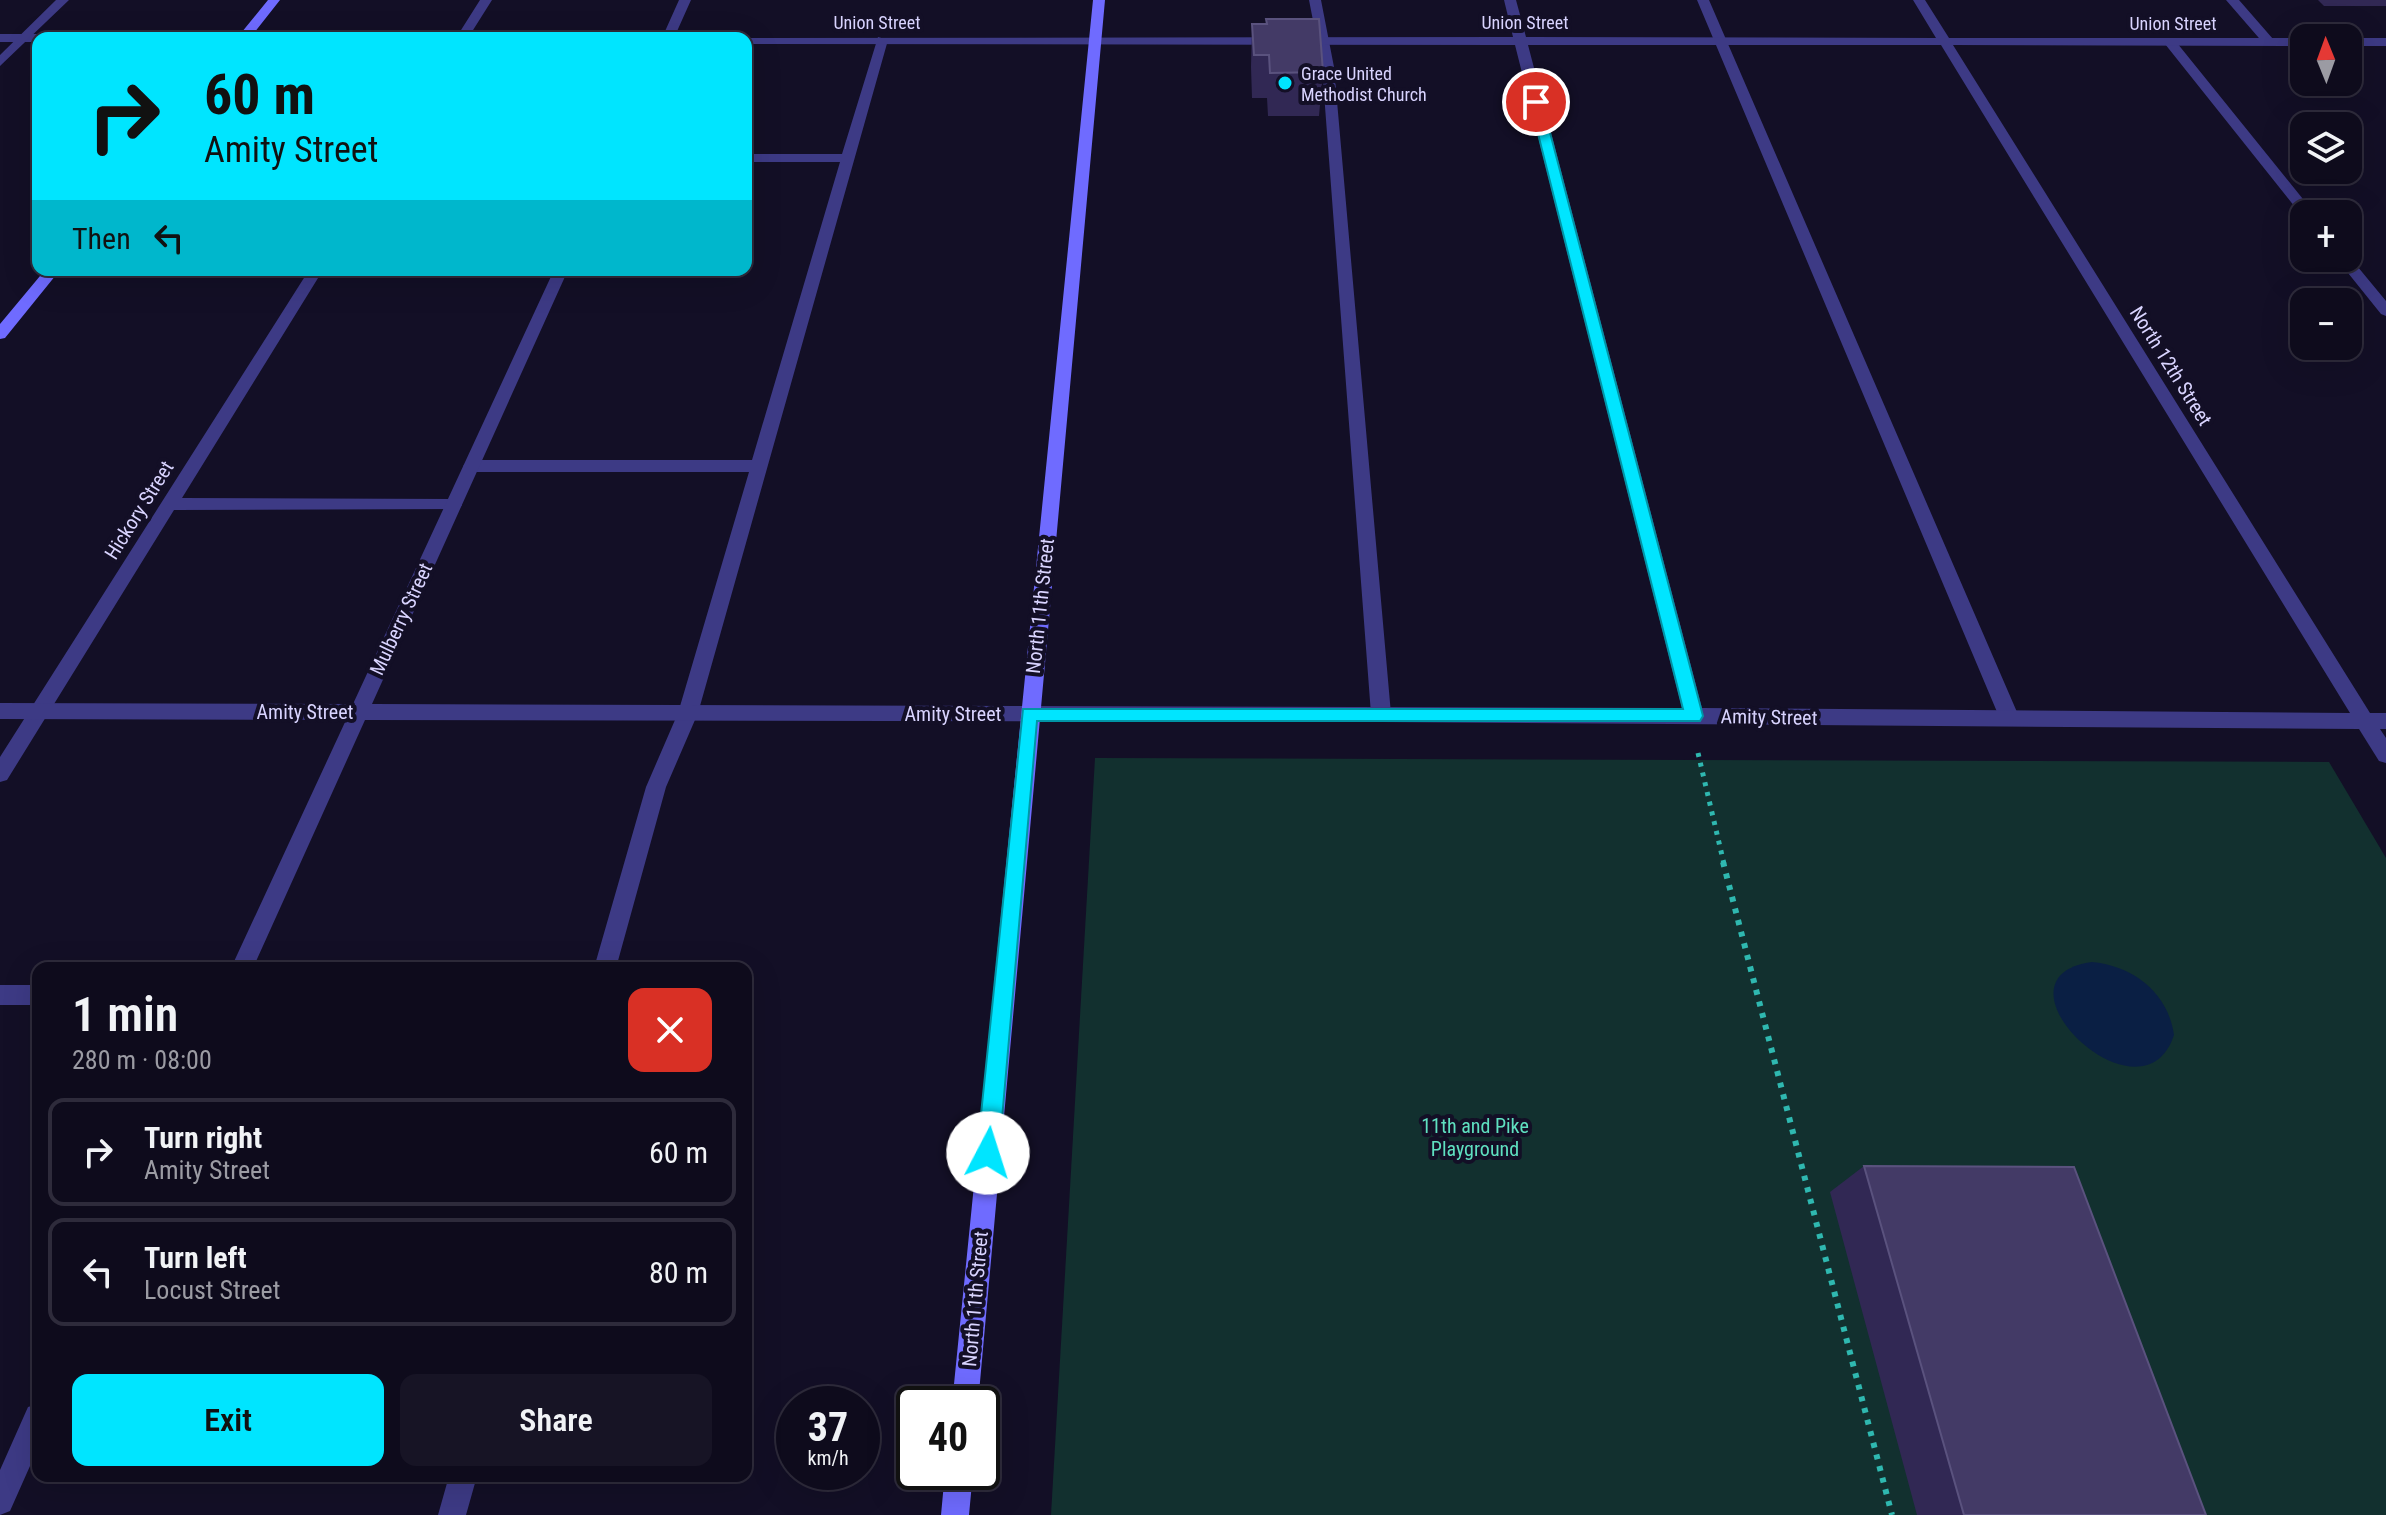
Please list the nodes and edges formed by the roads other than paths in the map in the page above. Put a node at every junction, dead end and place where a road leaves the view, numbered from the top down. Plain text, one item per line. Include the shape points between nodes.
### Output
1 (63, 0) edge
2 (274, 0) edge
3 (486, 0) edge
4 (685, 0) edge
5 (1099, 0) edge
6 (1315, 0) edge
7 (1510, 0) edge
8 (1703, 0) edge
9 (1919, 0) edge
10 (2232, 0) edge
11 (248, 32) edge
12 (466, 32) edge
13 (671, 32) edge
14 (0, 38) edge
15 (24, 38) junction
16 (32, 38) edge
17 (752, 40) edge
18 (882, 40) junction
19 (1095, 40) junction
20 (1322, 40) junction
21 (1520, 40) junction
22 (1720, 41) junction
23 (1945, 41) junction
24 (2169, 41) junction
25 (2269, 42) junction
26 (2290, 42) edge
27 (2362, 42) edge
28 (2369, 42) junction
29 (2386, 42) edge
30 (2386, 60) edge
31 (0, 62) edge
32 (752, 158) edge
33 (848, 158) junction
34 (2297, 200) edge
35 (2354, 272) edge
36 (48, 276) edge
37 (312, 276) edge
38 (558, 276) edge
39 (2386, 311) edge
40 (0, 334) edge
41 (471, 466) junction
42 (761, 466) junction
43 (170, 504) junction
44 (453, 505) junction
45 (0, 711) edge
46 (39, 711) junction
47 (358, 713) junction
48 (688, 713) junction
49 (1029, 714) junction
50 (1381, 714) junction
51 (1694, 716) junction
52 (2010, 719) junction
53 (2365, 721) junction
54 (2386, 721) edge
55 (2386, 755) edge
56 (0, 774) edge
57 (245, 962) edge
58 (607, 962) edge
59 (0, 995) edge
60 (32, 995) edge
61 (967, 1386) edge
62 (32, 1430) edge
63 (461, 1482) edge
64 (957, 1490) edge
65 (0, 1501) edge
66 (452, 1515) edge
67 (955, 1515) edge

1 - 15 street
2 - 11 street
3 - 12 street
4 - 13 street
5 - 19 street, North 11th Street
6 - 20 street
7 - 21 street
8 - 22 street
9 - 23 street, North 12th Street
10 - 25 street
14 - 15 street
15 - 16 street
15 - 31 street
17 - 18 street, Union Street
18 - 19 street, Union Street
18 - 33 street
19 - 20 street, Union Street
19 - 49 street, North 11th Street
20 - 21 street, Union Street
20 - 50 street
21 - 22 street, Union Street
21 - 51 street
22 - 23 street, Union Street
22 - 52 street
23 - 24 street, Union Street
23 - 53 street, North 12th Street
24 - 25 street, Union Street
24 - 34 street
25 - 26 street, Union Street
27 - 28 street
28 - 29 street
28 - 30 street
32 - 33 street
33 - 42 street
35 - 39 street
36 - 40 street
37 - 43 street, Hickory Street
38 - 41 street, Mulberry Street
41 - 42 street
41 - 44 street, Mulberry Street
42 - 48 street
43 - 44 street
43 - 46 street, Hickory Street
44 - 47 street, Mulberry Street
45 - 46 street, Amity Street
46 - 47 street, Amity Street
46 - 56 street, Hickory Street
47 - 48 street, Amity Street
47 - 57 street, Mulberry Street
48 - 49 street, Amity Street
48 - 58 street via 656,787
49 - 50 street, Amity Street
49 - 61 street, North 11th Street
50 - 51 street, Amity Street
51 - 52 street, Amity Street
52 - 53 street, Amity Street
53 - 54 street, Amity Street
53 - 55 street, North 12th Street
59 - 60 street
62 - 65 street
63 - 66 street
64 - 67 street

